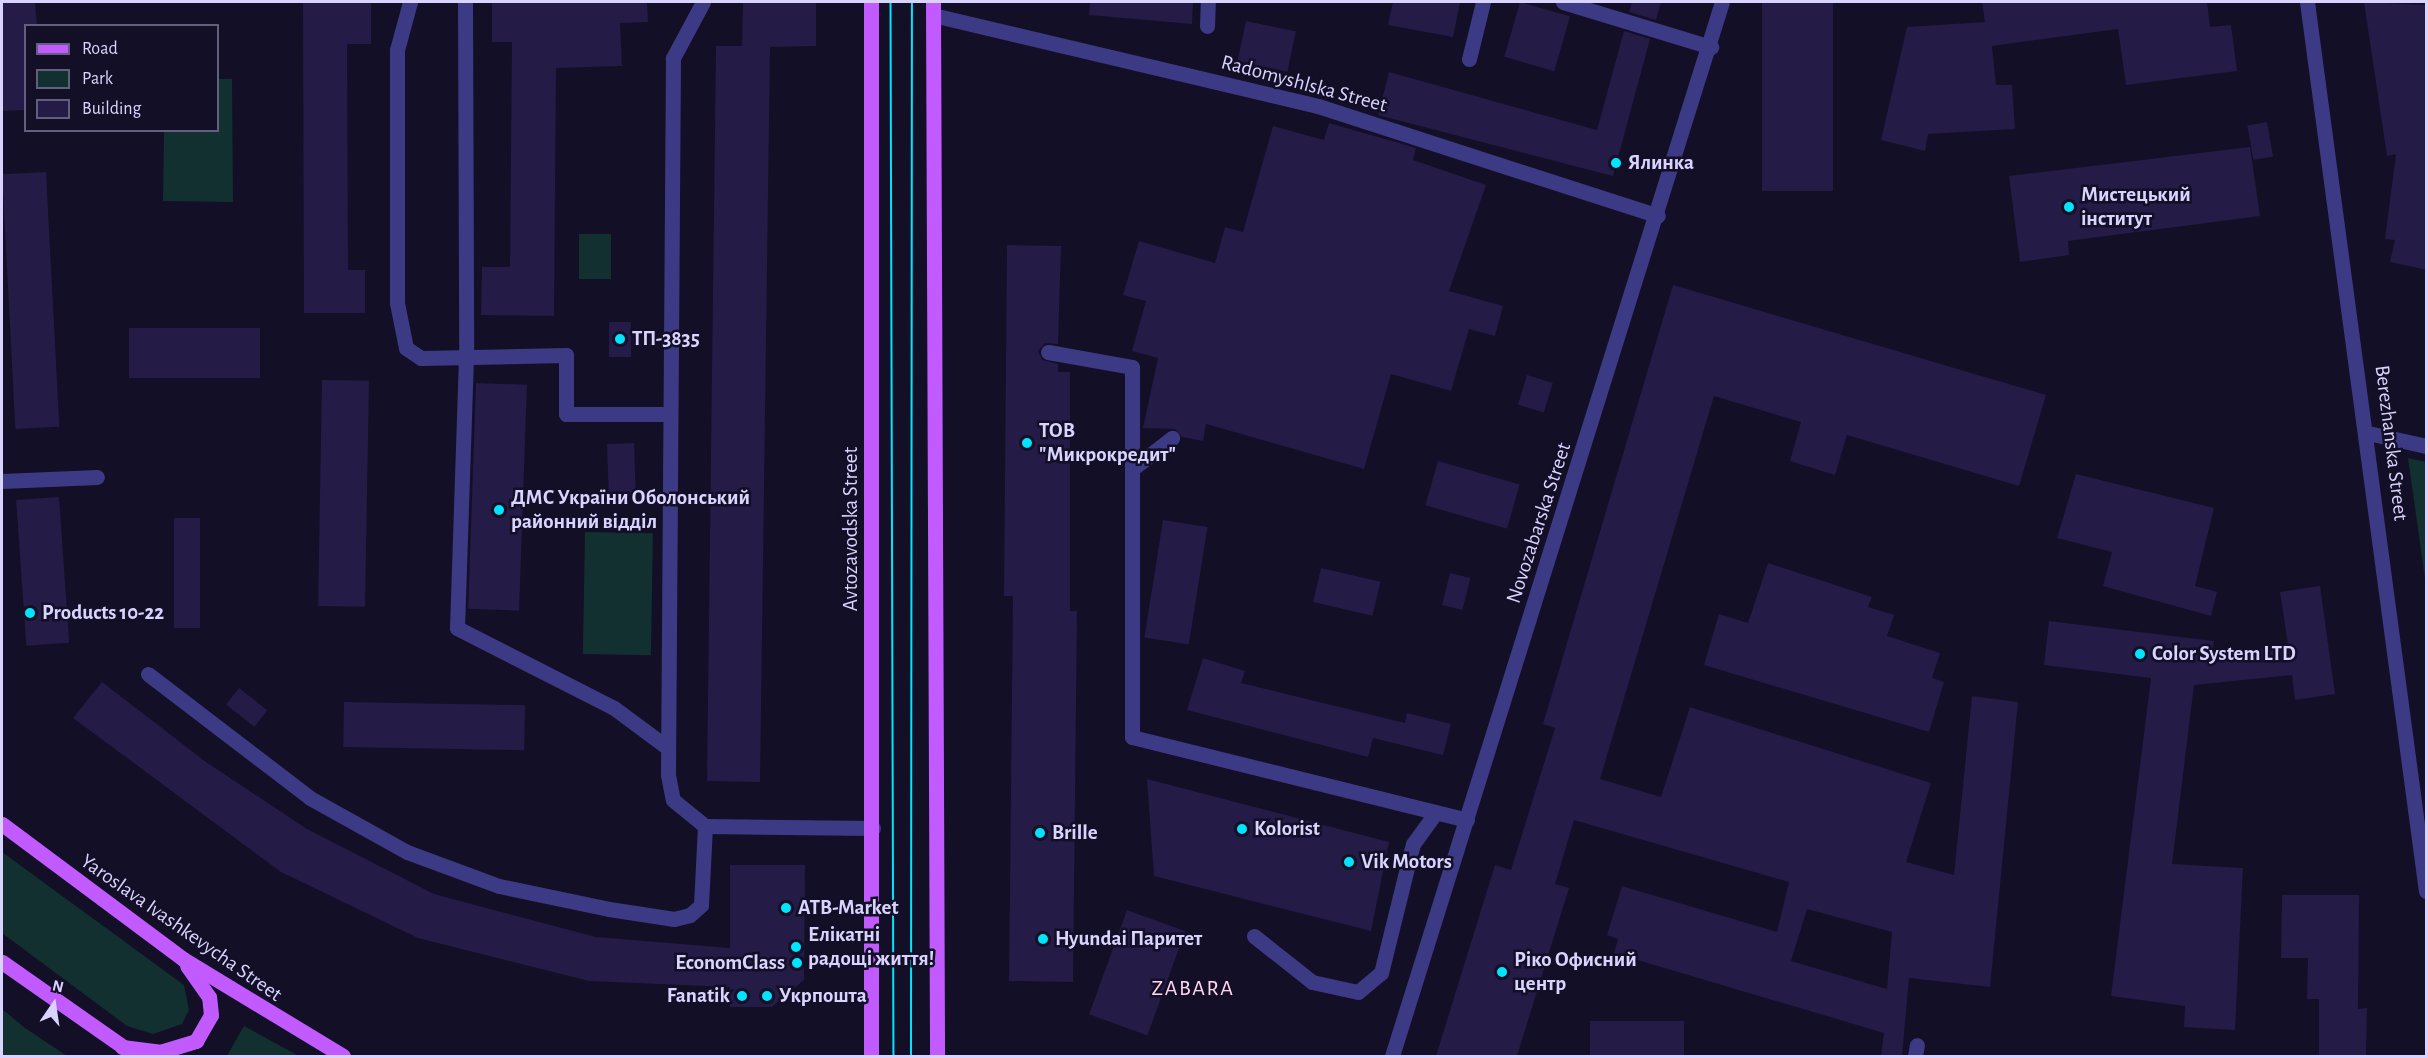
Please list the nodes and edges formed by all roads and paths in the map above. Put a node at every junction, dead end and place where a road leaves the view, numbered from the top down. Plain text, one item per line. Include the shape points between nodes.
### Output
1 (410, 2) edge
2 (465, 2) edge
3 (703, 2) edge
4 (871, 2) edge
5 (1208, 2) edge
6 (1483, 2) edge
7 (1563, 2) edge
8 (1722, 2) edge
9 (2307, 2) edge
10 (933, 8) edge
11 (1207, 26) dead end
12 (1711, 47) junction
13 (1469, 59) dead end
14 (1658, 216) junction
15 (1048, 352) dead end
16 (466, 357) junction
17 (668, 414) junction
18 (2368, 433) junction
19 (1172, 438) dead end
20 (2427, 446) edge
21 (1132, 469) junction
22 (97, 477) dead end
23 (2, 481) edge
24 (148, 674) dead end
25 (668, 748) junction
26 (1436, 812) junction
27 (1467, 820) junction
28 (2, 824) edge
29 (705, 826) junction
30 (873, 828) junction
31 (2427, 891) edge
32 (1254, 936) dead end
33 (183, 959) junction
34 (2, 962) edge
35 (122, 1047) junction
36 (139, 1056) edge
37 (343, 1056) edge
38 (871, 1056) edge
39 (938, 1056) edge
40 (1392, 1056) edge

1 - 16 street via 397,50 399,330 406,348 421,358
2 - 16 street
3 - 17 street via 674,58
4 - 30 main road, Avtozavodska Street
5 - 11 street
6 - 13 street
7 - 12 street
8 - 12 street, Novozabarska Street
9 - 18 street, Berezhanska Street
10 - 14 street, Radomyshlska Street via 1318,106
10 - 39 main road
12 - 14 street, Novozabarska Street
14 - 27 street, Novozabarska Street
15 - 21 street via 1132,367
16 - 17 street via 566,355 566,414
16 - 25 street via 457,628 614,708
17 - 25 street
18 - 20 street
18 - 31 street, Berezhanska Street
19 - 21 street
21 - 26 street via 1131,737
22 - 23 street
24 - 29 street via 310,798 407,852 499,886 674,919 690,915 701,905
25 - 29 street via 673,801
26 - 27 street
26 - 32 street via 1413,844 1381,973 1358,992 1312,982
27 - 40 street, Novozabarska Street
28 - 33 main road, Yaroslava Ivashkevycha Street
29 - 30 street
30 - 38 main road, Avtozavodska Street
33 - 35 main road via 209,997 206,1027 181,1048 160,1052
33 - 37 main road, Yaroslava Ivashkevycha Street
34 - 35 main road
35 - 36 main road

